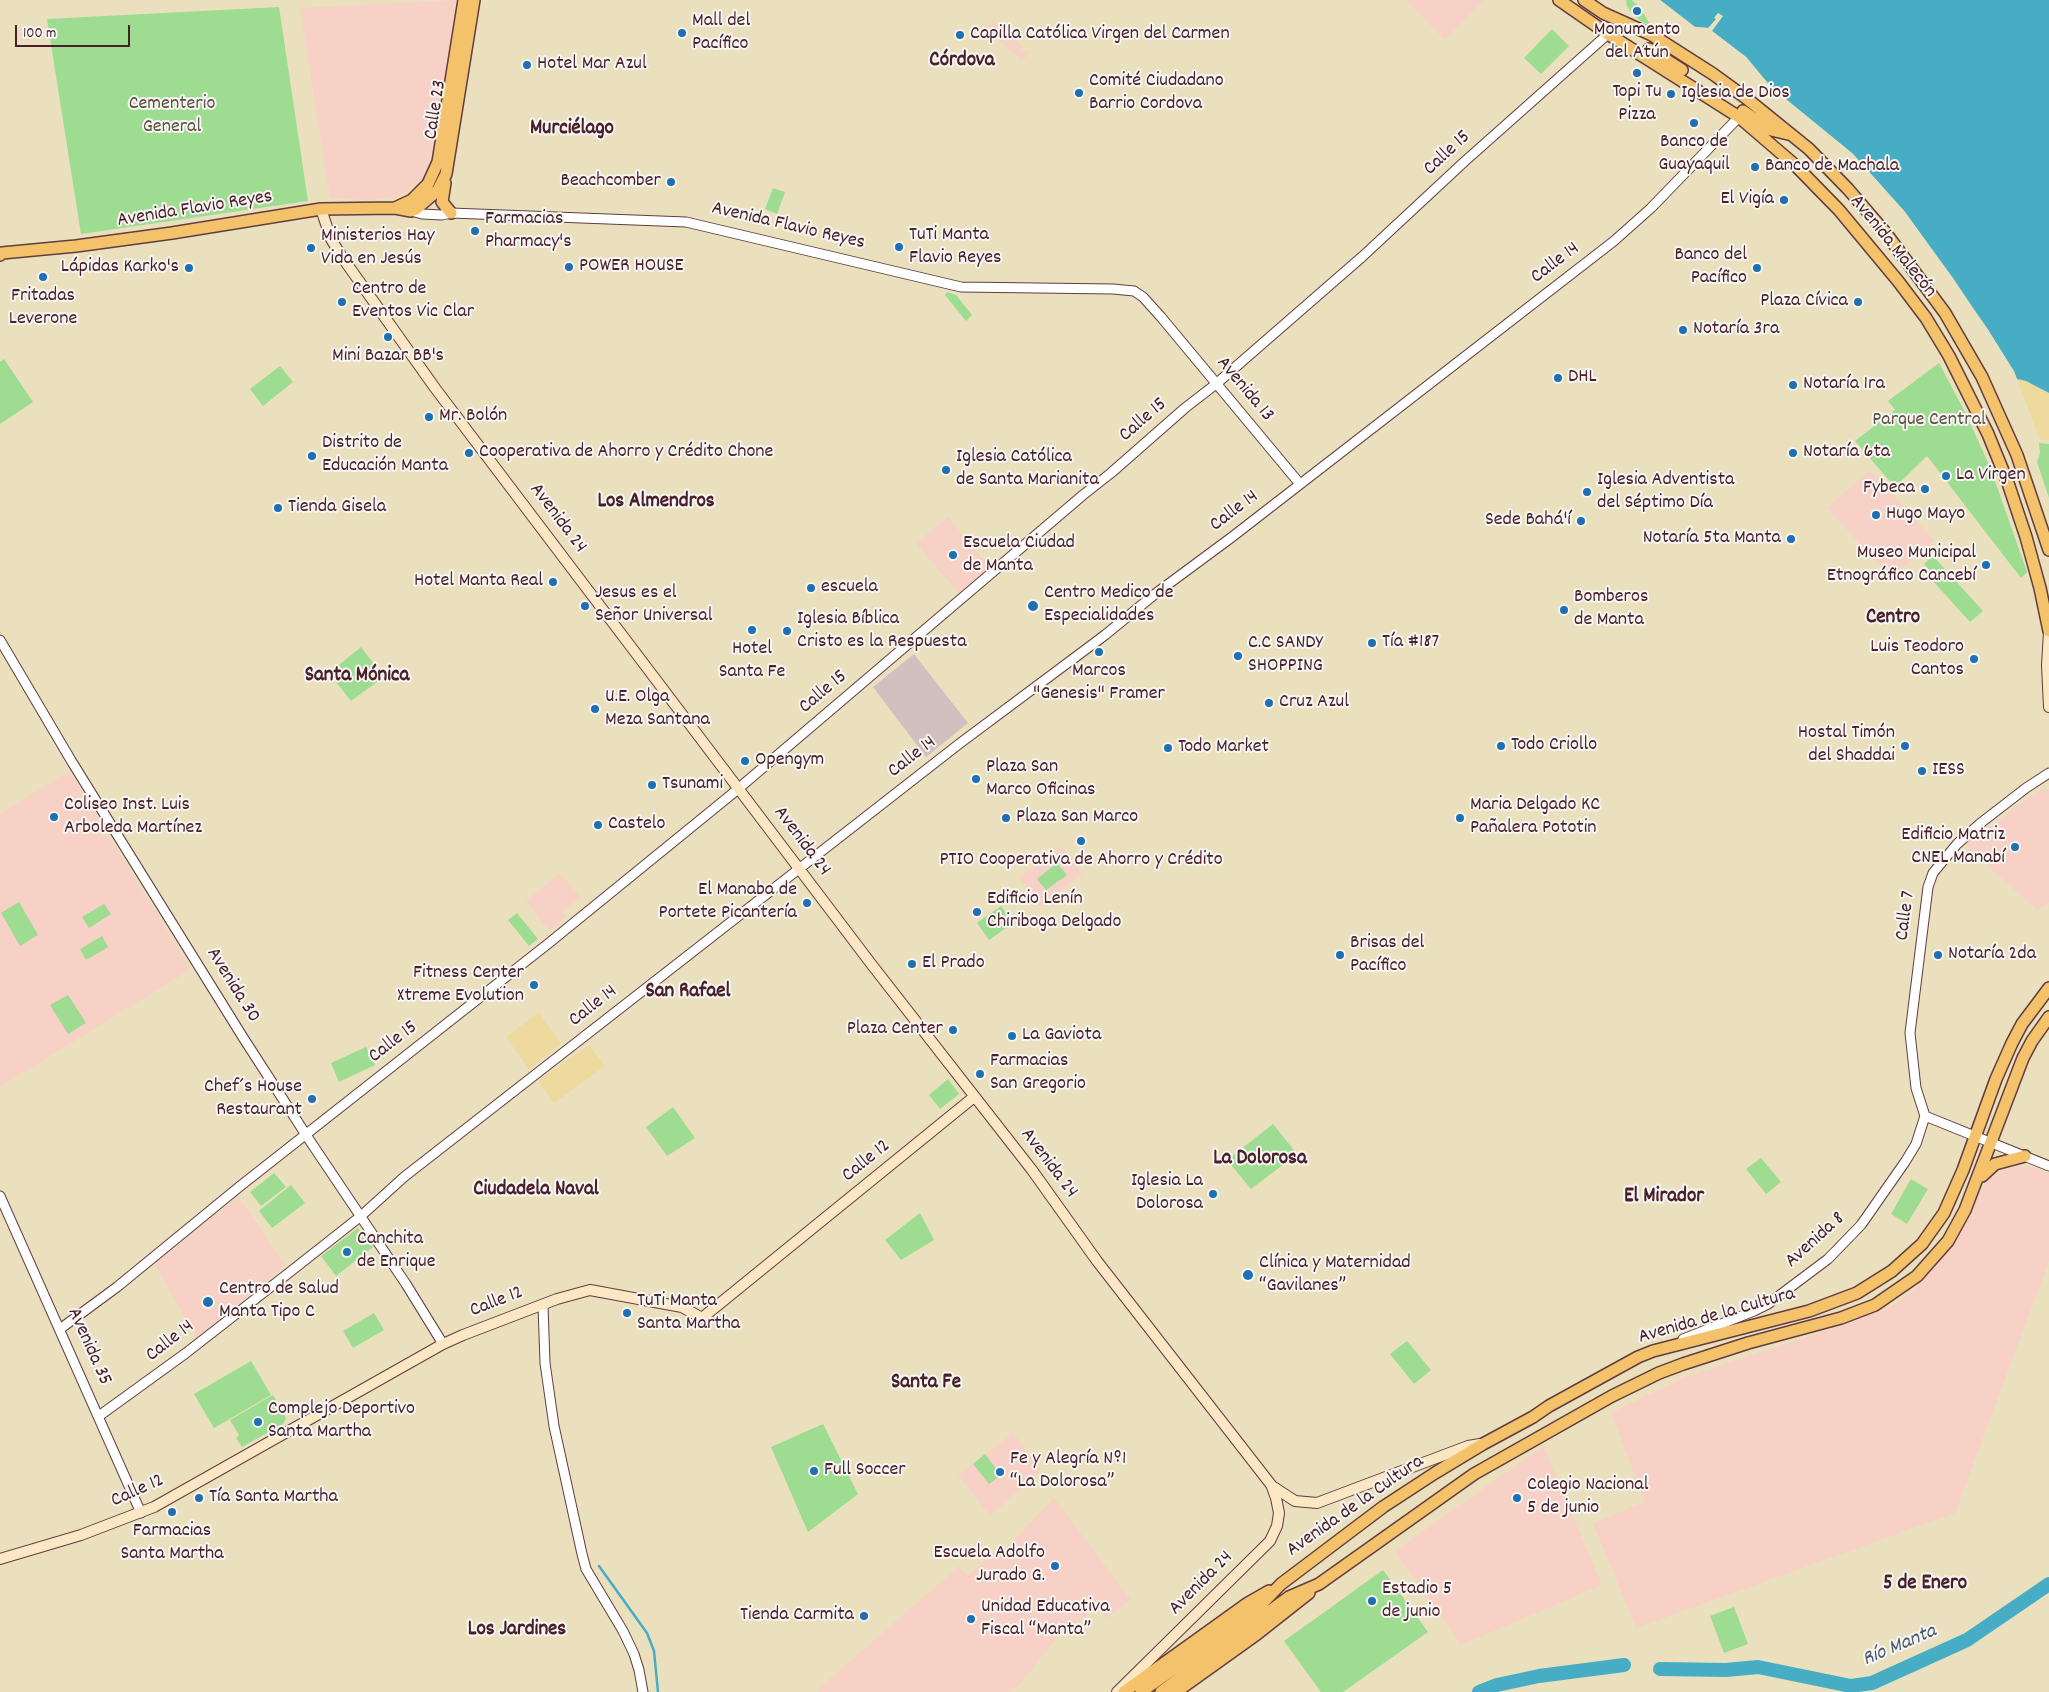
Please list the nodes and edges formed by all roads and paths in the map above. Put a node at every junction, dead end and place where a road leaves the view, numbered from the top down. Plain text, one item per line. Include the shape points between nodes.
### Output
1 (464, 0) edge
2 (474, 0) edge
3 (1558, 0) edge
4 (1584, 0) edge
5 (1608, 34) junction
6 (1739, 116) junction
7 (1792, 135) junction
8 (446, 174) junction
9 (417, 195) joint
10 (395, 208) junction
11 (321, 209) junction
12 (411, 211) junction
13 (451, 213) junction
14 (1, 254) edge
15 (1161, 317) joint
16 (1216, 384) junction
17 (1300, 484) junction
18 (2049, 550) edge
19 (2049, 632) edge
20 (0, 640) edge
21 (2049, 707) edge
22 (2049, 773) edge
23 (738, 789) junction
24 (799, 868) junction
25 (2049, 988) edge
26 (2049, 1017) edge
27 (974, 1097) junction
28 (1926, 1116) junction
29 (306, 1135) junction
30 (1976, 1136) junction
31 (1992, 1143) junction
32 (2025, 1156) junction
33 (2049, 1166) edge
34 (1979, 1179) junction
35 (0, 1196) edge
36 (361, 1216) junction
37 (543, 1305) junction
38 (1746, 1326) junction
39 (60, 1329) junction
40 (1748, 1343) junction
41 (443, 1344) junction
42 (1653, 1351) junction
43 (100, 1416) junction
44 (1483, 1444) junction
45 (1272, 1486) junction
46 (141, 1513) junction
47 (0, 1559) edge
48 (1281, 1584) junction
49 (1320, 1584) junction
50 (1258, 1615) junction
51 (643, 1692) edge
52 (1117, 1692) edge
53 (1124, 1692) edge
54 (1141, 1692) edge
55 (1161, 1692) edge
56 (1176, 1692) edge

1 - 9 main road, Calle 23 via 438,162 428,184
2 - 8 main road, Calle 23
3 - 5 main road, Avenida Malecón
4 - 7 main road, Avenida Malecón via 1603,13 1652,35 1713,74
5 - 6 main road, Avenida Malecón
5 - 7 main road via 1614,31 1630,39 1771,130
5 - 16 street, Calle 15
6 - 17 street, Calle 14 via 1652,208 1614,242
6 - 19 main road, Avenida Malecón via 1796,166 1839,210 1898,281 1945,348 2008,483 2029,546
7 - 18 main road, Avenida Malecón via 1848,189 1885,232 1945,313 1982,377 2009,434
8 - 12 main road, Calle 23 via 433,196
8 - 13 main road via 442,202
9 - 10 main road, Avenida Flavio Reyes
10 - 11 main road, Avenida Flavio Reyes
10 - 12 main road, Avenida Flavio Reyes
11 - 14 main road, Avenida Flavio Reyes via 172,233
11 - 23 main road, Avenida 24 via 331,239 342,257 435,388
12 - 13 street, Avenida Flavio Reyes via 433,215
13 - 15 street, Avenida Flavio Reyes via 686,222 961,287 1128,290 1143,297
15 - 16 street, Avenida 13
16 - 17 street, Avenida 13
16 - 23 street, Calle 15
17 - 24 street, Calle 14
19 - 21 main road, Avenida Malecón
20 - 29 street, Avenida 30 via 72,762
22 - 28 street, Calle 7 via 1982,822 1957,844 1933,873 1928,887 1910,1033 1916,1088
23 - 24 main road, Avenida 24
23 - 29 street, Calle 15
24 - 27 main road, Avenida 24
24 - 36 street, Calle 14 via 404,1177
25 - 30 main road, Avenida de la Cultura via 2012,1043
26 - 31 main road, Avenida de la Cultura via 2024,1058
27 - 37 main road, Calle 12 via 702,1318 682,1307 590,1290
27 - 45 main road, Avenida 24
28 - 30 street
28 - 42 street, Avenida 8 via 1905,1162 1861,1225 1828,1259 1768,1304
29 - 36 street, Avenida 30
29 - 39 street, Calle 15
30 - 31 street
30 - 38 main road, Avenida de la Cultura via 1944,1213 1922,1244 1892,1271 1857,1293 1837,1301
31 - 32 street
31 - 34 main road, Avenida de la Cultura
32 - 33 street
32 - 34 main road via 1995,1164
34 - 40 main road, Avenida de la Cultura via 1948,1241 1910,1281 1875,1304 1841,1318
35 - 39 street, Avenida 35
36 - 41 street, Avenida 30
36 - 43 street, Calle 14
37 - 41 main road, Calle 12
37 - 51 street via 544,1363 582,1554 586,1569 634,1654
38 - 40 main road via 1753,1329 1754,1334
38 - 42 main road, Avenida de la Cultura
39 - 43 street, Avenida 35
40 - 49 main road, Avenida de la Cultura via 1658,1373 1544,1434 1439,1497
41 - 46 main road, Calle 12 via 302,1426
42 - 44 main road, Avenida de la Cultura
43 - 46 street, Avenida 35
44 - 45 main road, Avenida 24 via 1468,1446 1317,1503 1295,1501
44 - 48 main road, Avenida de la Cultura via 1384,1507
45 - 52 main road, Avenida 24 via 1279,1513 1270,1541
46 - 47 main road, Calle 12
48 - 50 main road, Avenida de la Cultura
48 - 53 main road, Avenida de la Cultura via 1248,1602
49 - 50 main road, Avenida de la Cultura
49 - 56 main road, Avenida de la Cultura via 1283,1615
50 - 54 main road, Avenida de la Cultura
50 - 55 main road, Avenida de la Cultura

